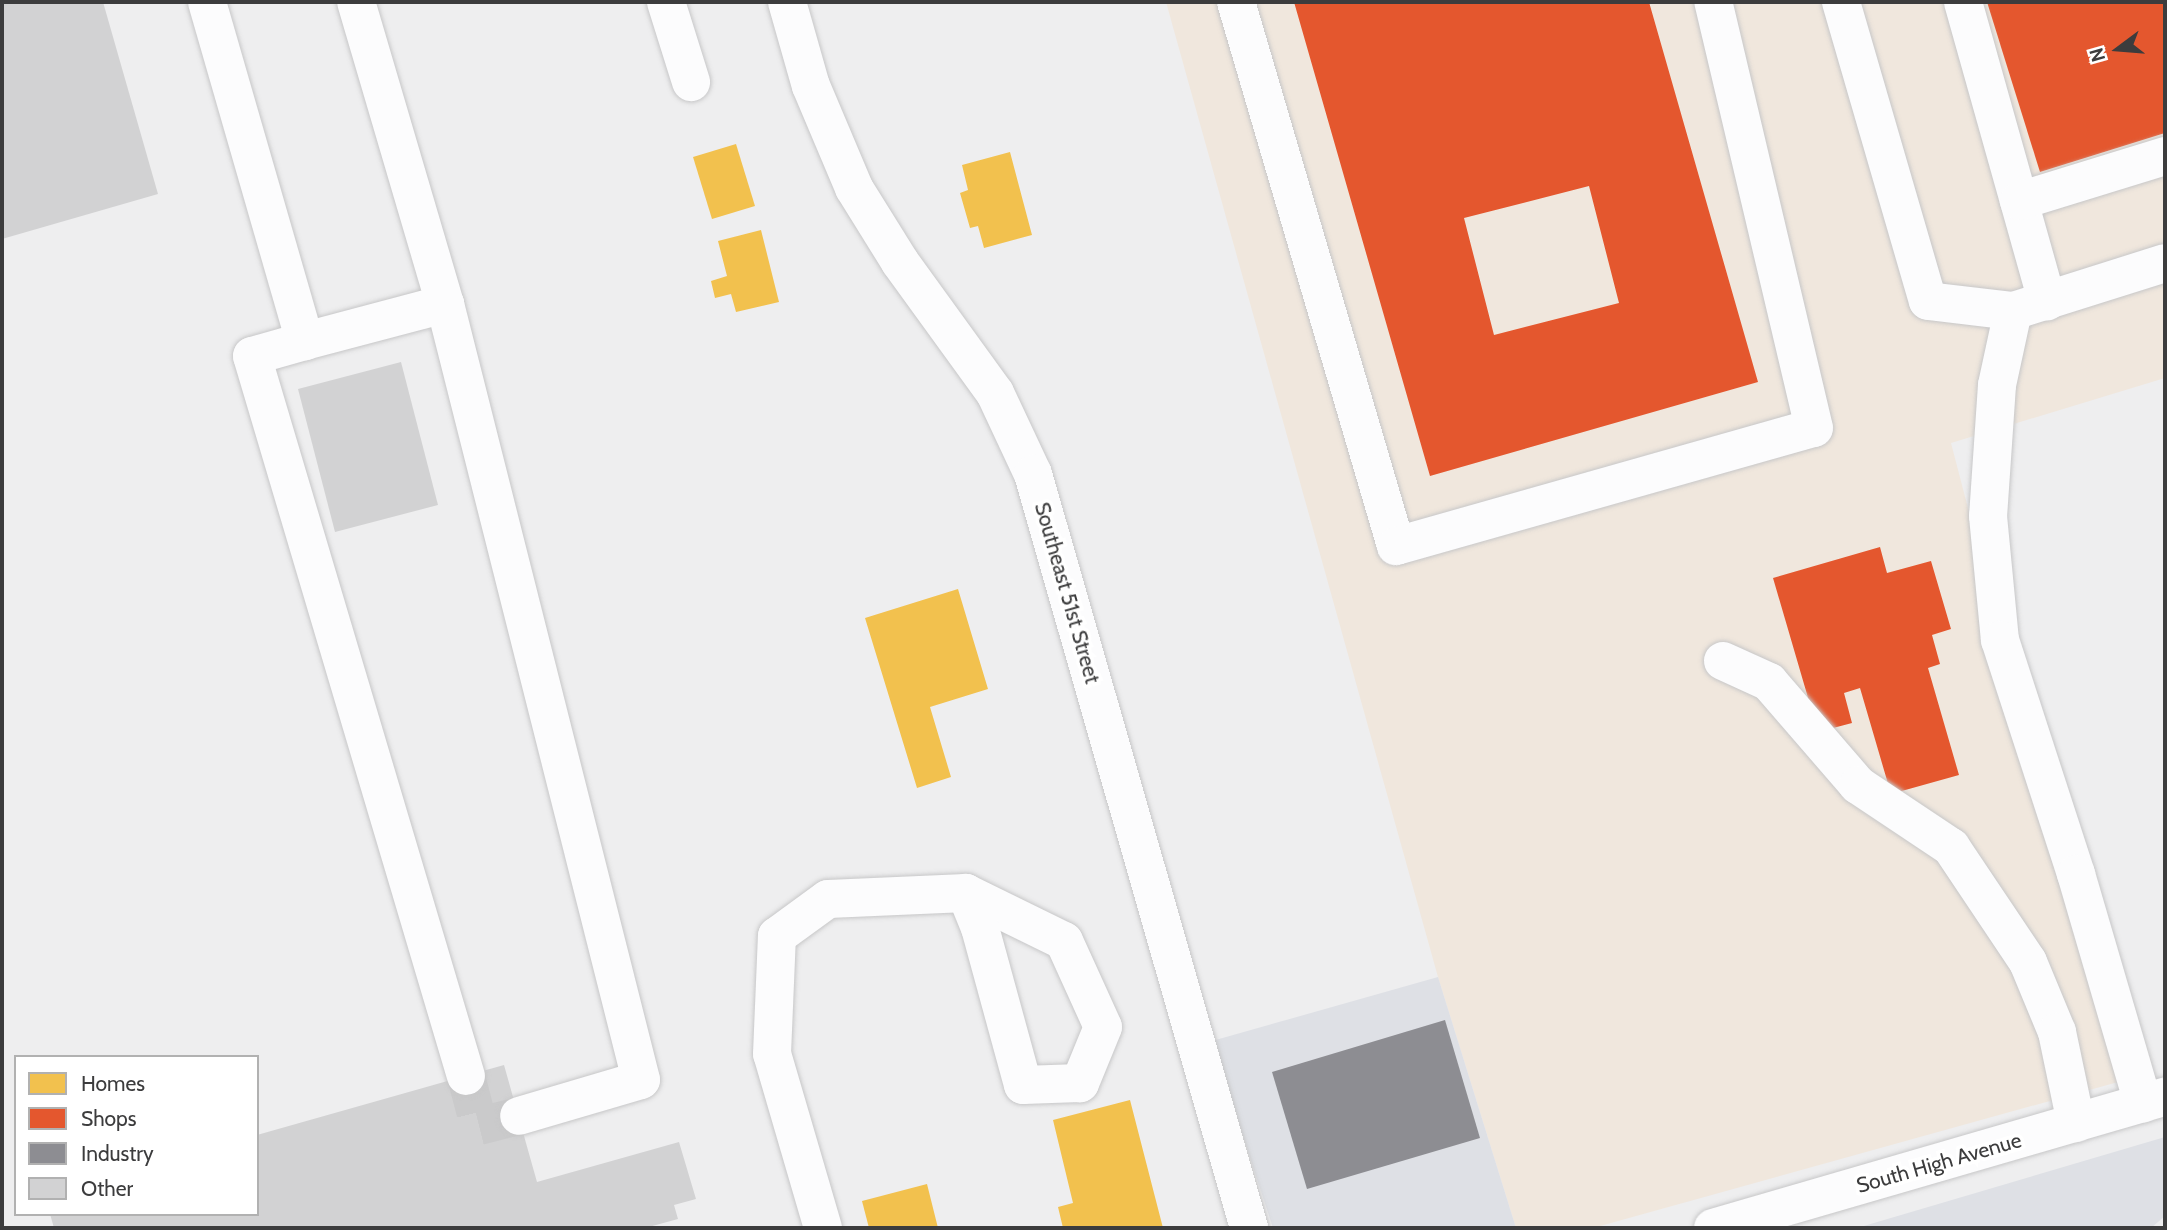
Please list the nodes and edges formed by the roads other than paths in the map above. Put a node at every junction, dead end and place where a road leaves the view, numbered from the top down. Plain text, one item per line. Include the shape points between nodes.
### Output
1 (207, 2) edge
2 (356, 2) edge
3 (666, 2) edge
4 (787, 2) edge
5 (1236, 2) edge
6 (1713, 2) edge
7 (1841, 2) edge
8 (1964, 2) edge
9 (691, 82) dead end
10 (2165, 156) edge
11 (2019, 201) junction
12 (2165, 263) edge
13 (445, 303) junction
14 (2030, 306) junction
15 (305, 341) junction
16 (1723, 661) dead end
17 (966, 893) junction
18 (466, 1076) tunnel mouth
19 (2154, 1100) edge
20 (519, 1116) tunnel mouth
21 (2076, 1123) junction
22 (823, 1228) edge
23 (1249, 1228) edge
24 (1713, 1228) edge

1 - 15 street
2 - 13 street
3 - 9 street
4 - 23 street, Southeast 51st Street via 811,86 854,188 900,262 995,393 1033,474
5 - 6 street via 1396,546 1814,428
7 - 14 street via 1928,301
8 - 11 street
10 - 11 street
11 - 14 street
12 - 14 street
13 - 15 street
13 - 20 street via 641,1080
14 - 19 street via 1997,385 1988,516 2000,640
15 - 18 street via 252,356
16 - 21 street via 1769,682 1858,785 1951,846 2028,962 2057,1032
17 - 17 street via 1064,941 1103,1027 1080,1083 1023,1085
17 - 22 street via 828,899 777,936 772,1054
19 - 21 street, South High Avenue
21 - 24 street, South High Avenue

